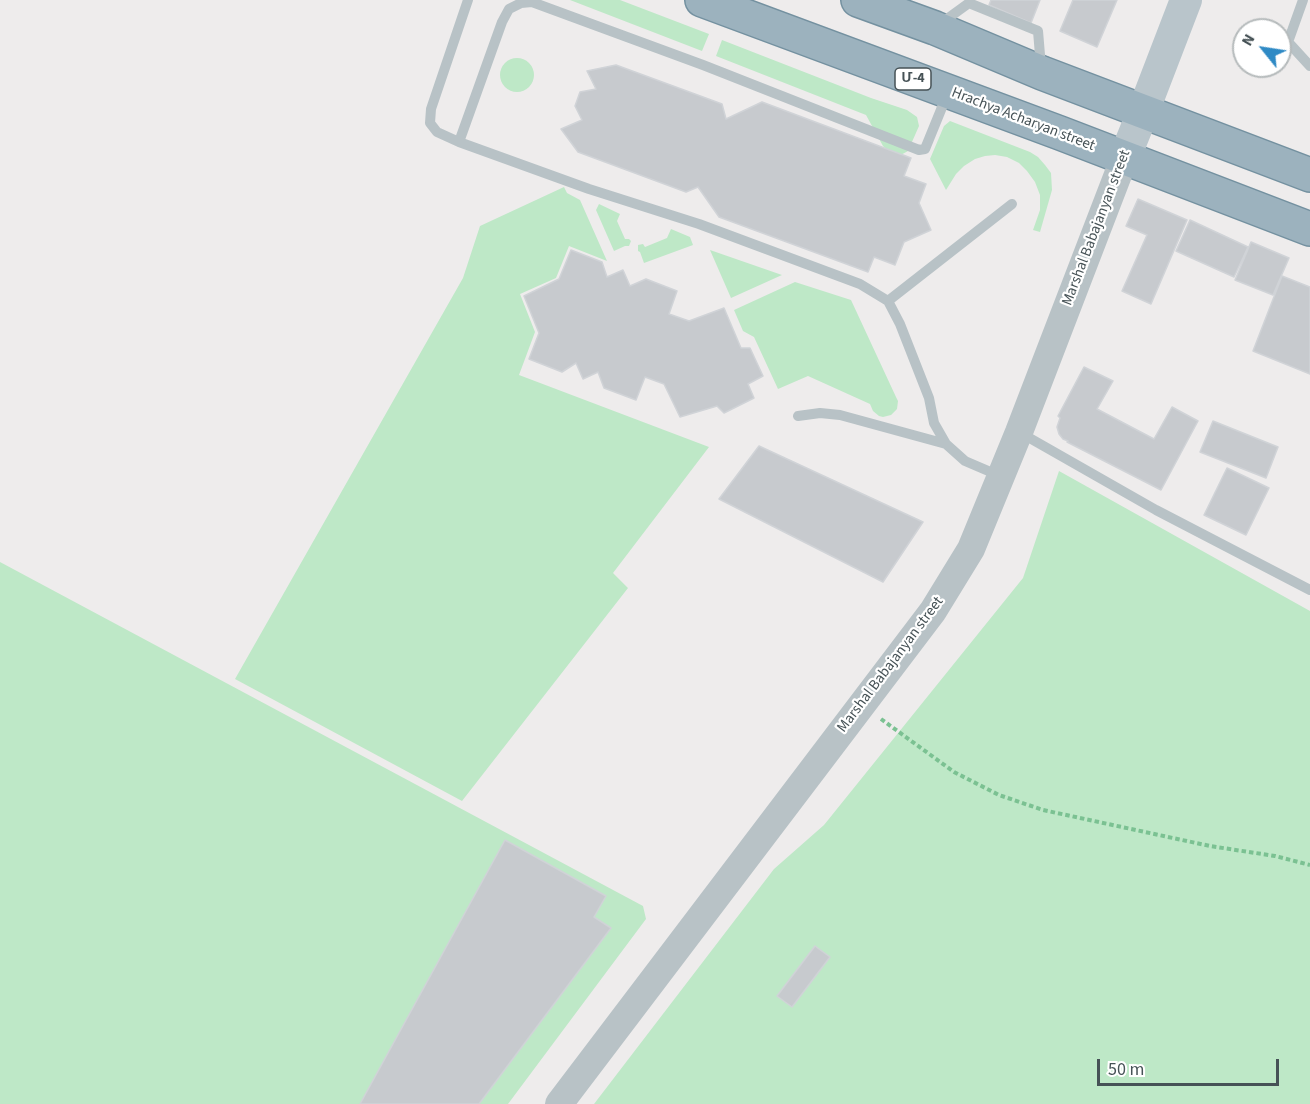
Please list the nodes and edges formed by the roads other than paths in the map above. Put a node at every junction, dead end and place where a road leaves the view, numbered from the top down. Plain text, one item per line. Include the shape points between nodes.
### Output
1 (468, 0) edge
2 (702, 0) edge
3 (858, 0) edge
4 (1186, 0) edge
5 (1303, 0) edge
6 (1310, 66) edge
7 (948, 92) junction
8 (1143, 112) junction
9 (459, 142) junction
10 (1124, 159) junction
11 (1310, 175) edge
12 (1012, 204) dead end
13 (1310, 229) edge
14 (888, 301) junction
15 (798, 416) dead end
16 (1019, 432) junction
17 (946, 444) junction
18 (1000, 476) junction
19 (1310, 590) edge
20 (559, 1104) edge

1 - 9 lane via 430,123 437,132
2 - 7 highway, Hrachya Acharyan street / Մ-4
3 - 8 highway
4 - 8 main road, Marshal Babajanyan street
5 - 6 lane via 1288,42
7 - 9 lane via 924,149 919,150 703,65 532,2 521,3 509,9 502,22
7 - 10 highway, Hrachya Acharyan street / Մ-4
8 - 10 main road, Marshal Babajanyan street
8 - 11 highway
9 - 14 lane via 800,261 860,284
10 - 13 highway, Hrachya Acharyan street / Մ-4
10 - 16 street, Marshal Babajanyan street
12 - 14 lane
14 - 17 lane via 929,398 934,423
15 - 17 lane via 840,415
16 - 18 street, Marshal Babajanyan street
16 - 19 lane via 1156,510
17 - 18 lane via 965,460
18 - 20 street, Marshal Babajanyan street via 971,549 933,611

